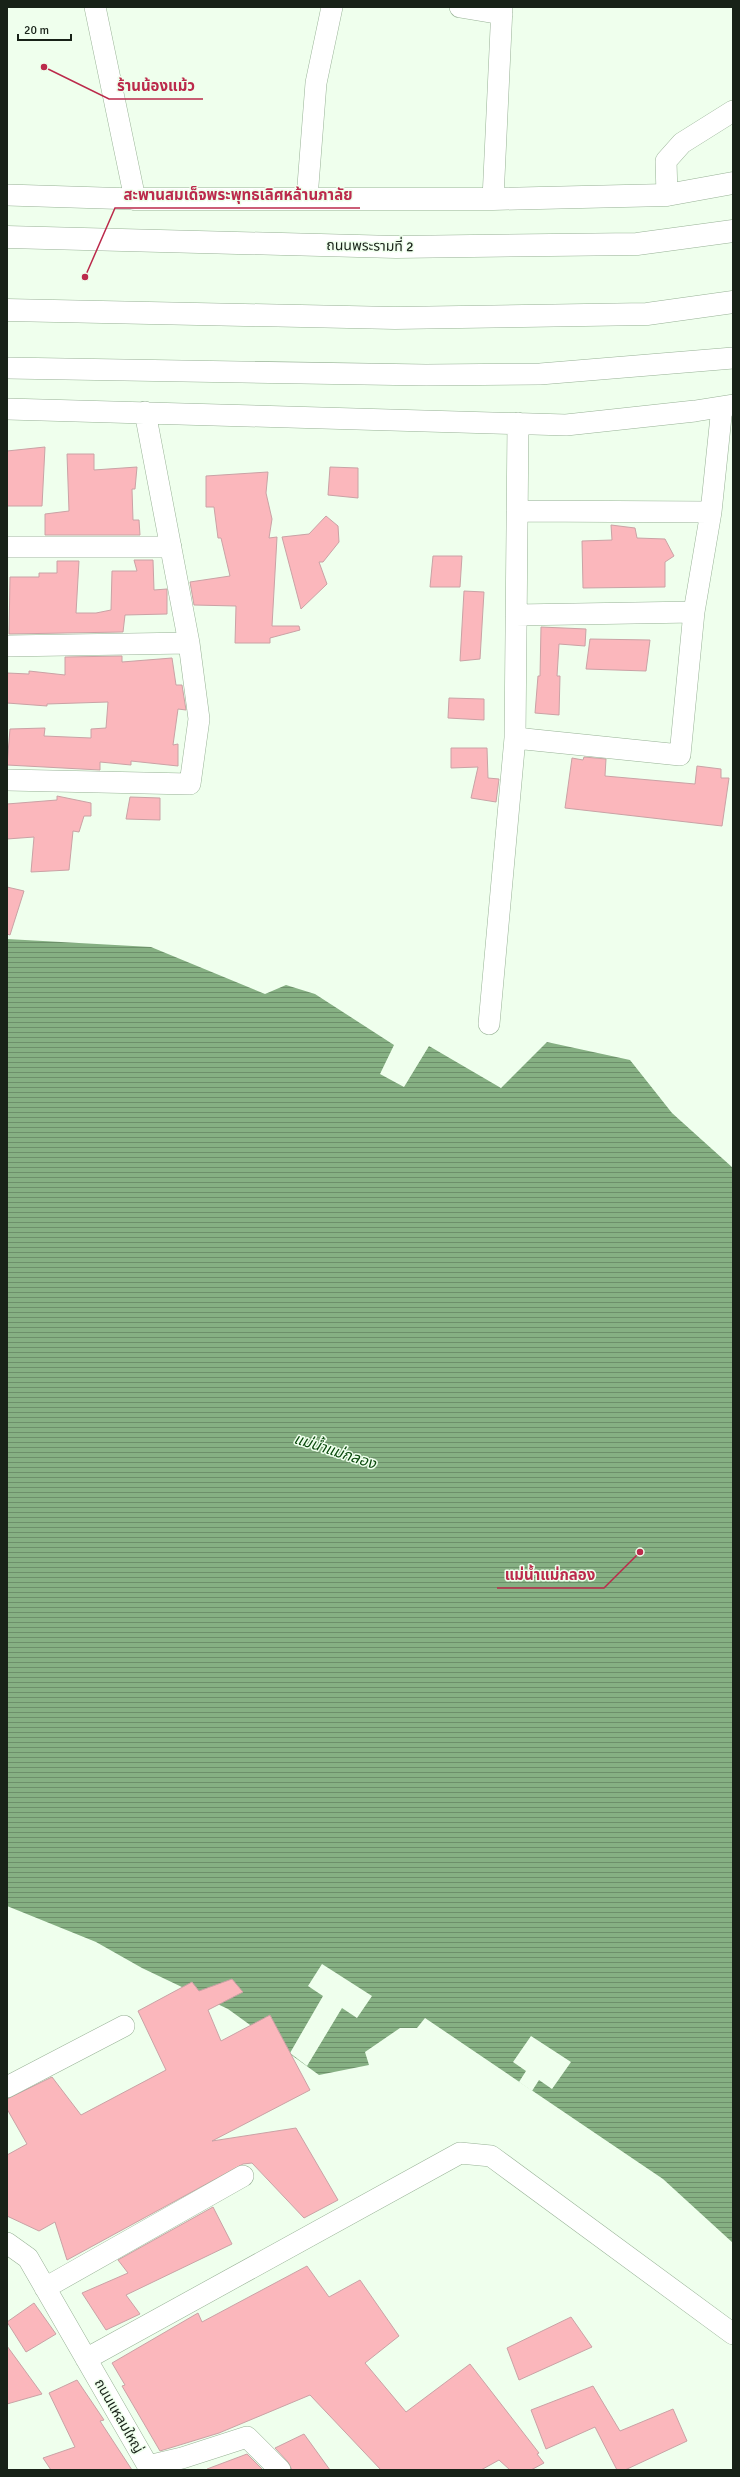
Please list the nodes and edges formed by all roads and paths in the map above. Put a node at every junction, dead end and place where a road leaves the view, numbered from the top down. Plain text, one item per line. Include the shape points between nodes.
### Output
1 (94, 7) edge
2 (332, 7) edge
3 (460, 7) edge
4 (502, 10) edge
5 (733, 111) edge
6 (733, 183) edge
7 (7, 195) edge
8 (667, 195) junction
9 (307, 198) junction
10 (135, 199) junction
11 (493, 199) junction
12 (733, 231) edge
13 (7, 237) edge
14 (733, 302) edge
15 (7, 310) edge
16 (733, 358) edge
17 (7, 368) edge
18 (728, 406) edge
19 (7, 409) edge
20 (146, 412) junction
21 (518, 423) junction
22 (517, 511) junction
23 (711, 512) junction
24 (7, 547) edge
25 (171, 547) junction
26 (694, 612) junction
27 (516, 614) junction
28 (189, 643) junction
29 (7, 646) edge
30 (515, 738) junction
31 (7, 780) edge
32 (489, 1024) dead end
33 (124, 2026) dead end
34 (7, 2087) edge
35 (243, 2176) dead end
36 (7, 2243) edge
37 (45, 2288) junction
38 (733, 2334) edge
39 (86, 2359) junction
40 (280, 2470) edge

1 - 10 street
2 - 9 street via 316,83
3 - 4 street
4 - 11 street
5 - 8 street via 682,143 666,161
6 - 8 main road
7 - 10 street
8 - 11 main road
9 - 10 main road
9 - 11 main road
12 - 13 main road, ถนนพระรามที่ 2 via 637,244 396,247
14 - 15 main road via 639,314 395,318
16 - 17 street via 540,374 426,375
18 - 21 street via 566,424
18 - 23 street
19 - 20 street
20 - 21 street
20 - 25 street
21 - 22 street
22 - 23 street
22 - 27 street
23 - 26 street
24 - 25 street
25 - 28 street
26 - 27 street
26 - 30 street via 680,755
27 - 30 street
28 - 29 street
28 - 31 street via 199,719 190,784
30 - 32 street
33 - 34 street
35 - 37 street
36 - 37 street, ถนนแหลมใหญ่ via 28,2258
37 - 39 street, ถนนแหลมใหญ่
38 - 39 street via 491,2156 460,2153
39 - 40 street, ถนนแหลมใหญ่ via 148,2466 247,2437

